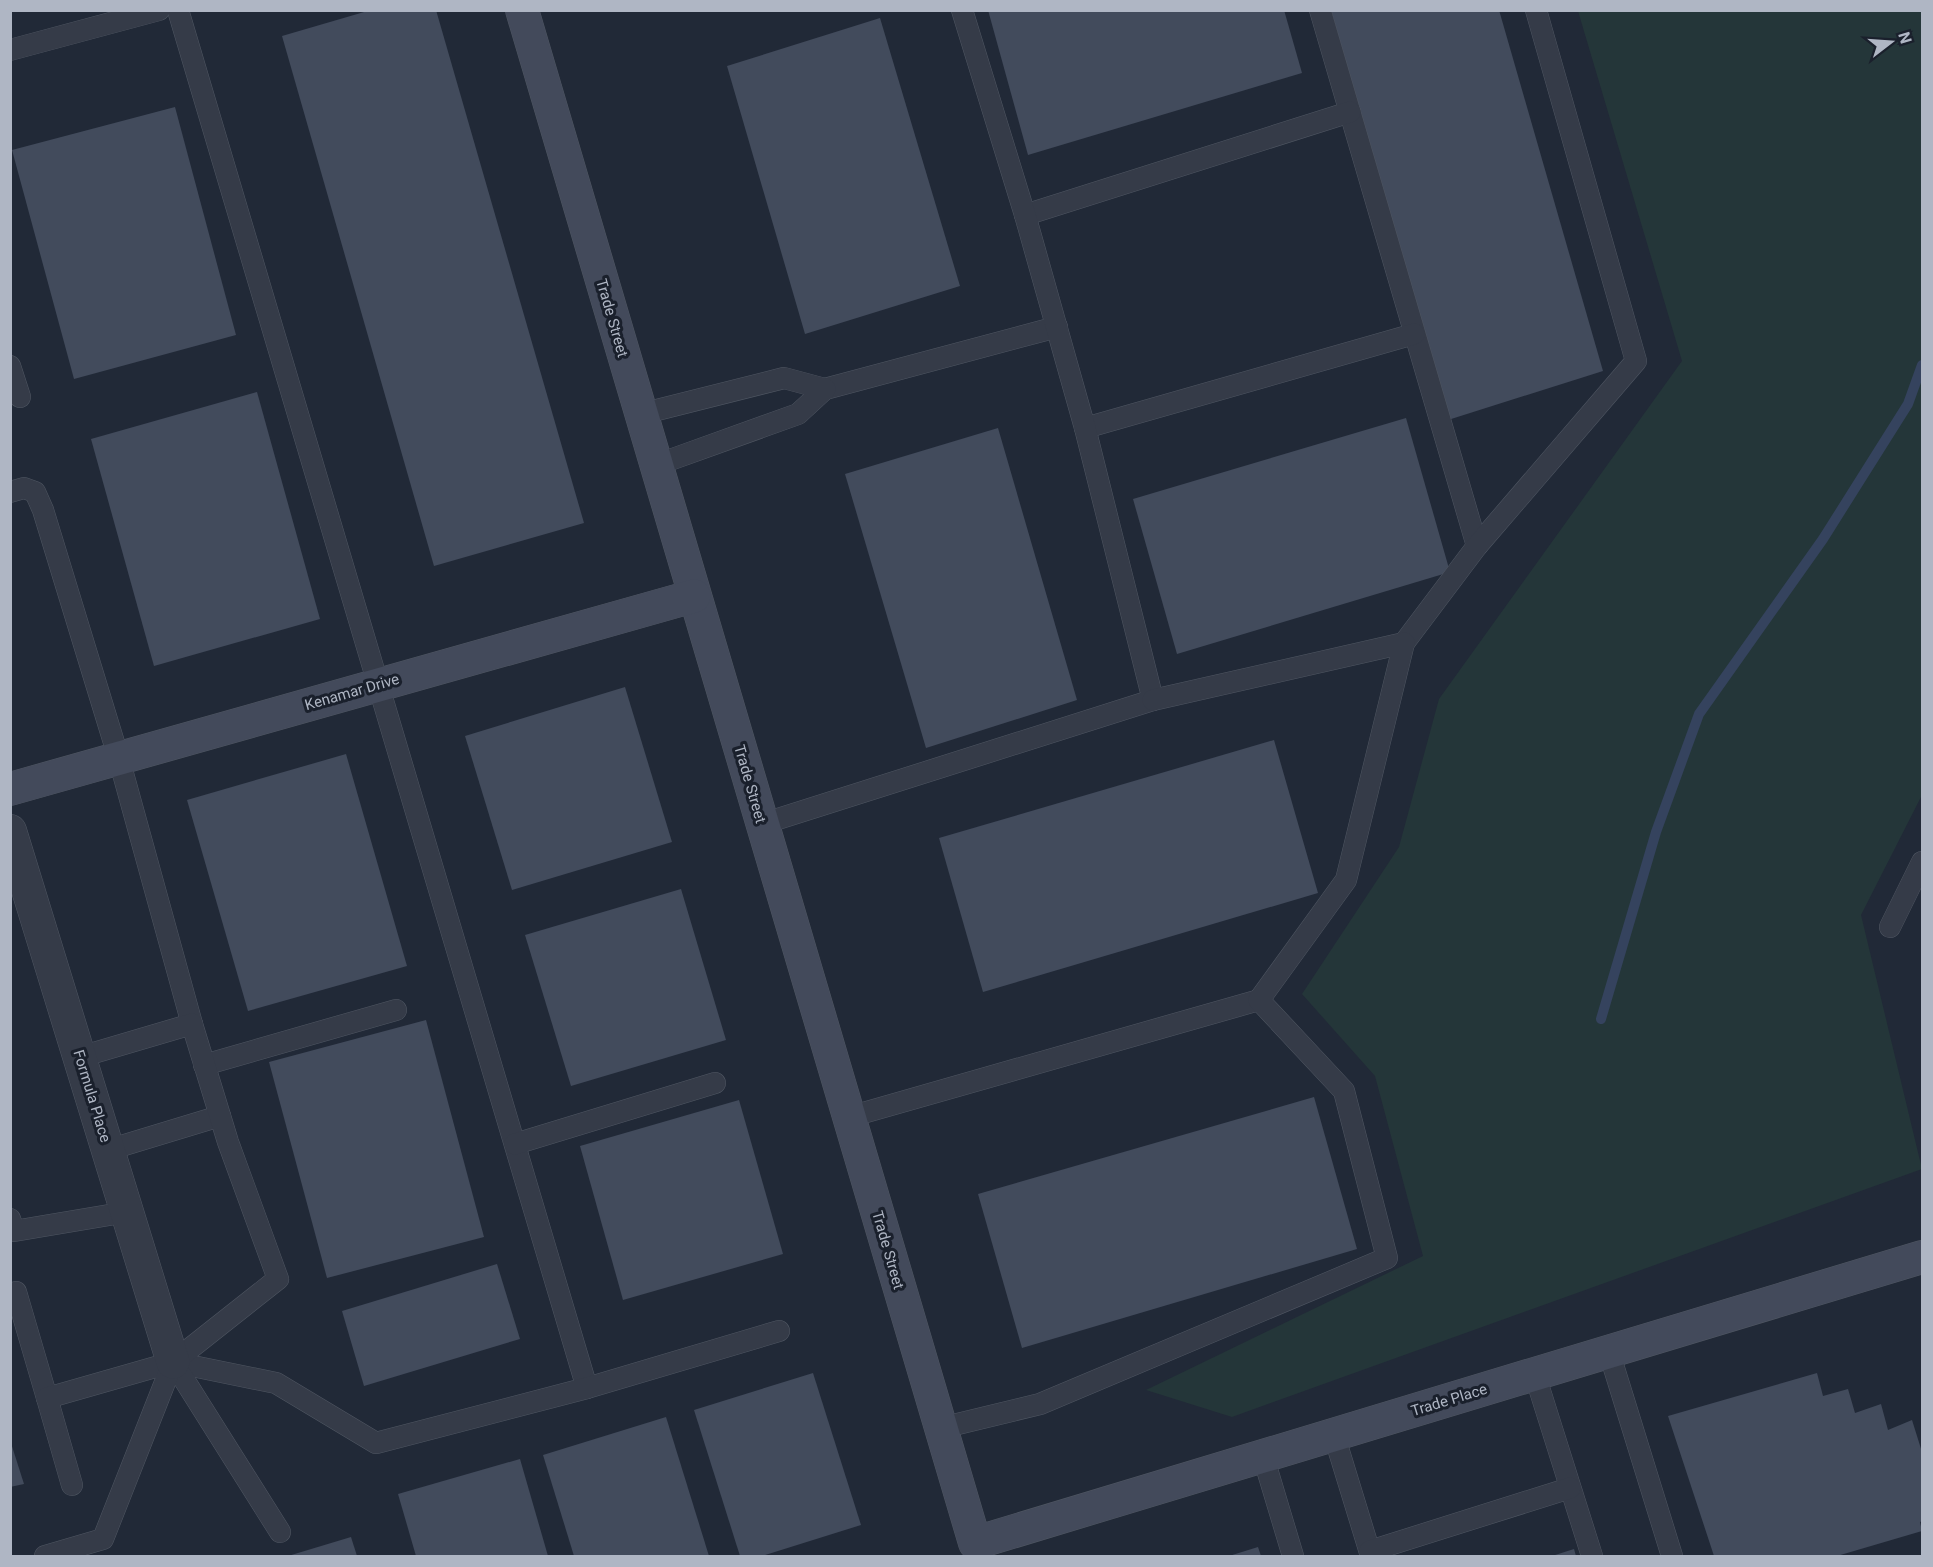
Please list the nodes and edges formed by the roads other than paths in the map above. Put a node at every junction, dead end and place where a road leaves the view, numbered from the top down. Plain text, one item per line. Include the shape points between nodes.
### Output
1 (159, 10) edge
2 (178, 10) edge
3 (522, 10) edge
4 (962, 10) edge
5 (1320, 10) edge
6 (1536, 10) edge
7 (10, 50) edge
8 (1350, 112) junction
9 (1025, 215) junction
10 (1057, 327) junction
11 (1414, 333) junction
12 (10, 366) edge
13 (825, 389) junction
14 (20, 397) dead end
15 (641, 414) junction
16 (1085, 428) junction
17 (656, 465) junction
18 (10, 492) edge
19 (1477, 546) junction
20 (694, 596) junction
21 (1404, 643) junction
22 (378, 685) junction
23 (1153, 700) junction
24 (119, 759) junction
25 (10, 789) edge
26 (762, 824) junction
27 (10, 831) edge
28 (1923, 862) edge
29 (1890, 927) dead end
30 (1259, 1000) junction
31 (396, 1010) dead end
32 (192, 1024) junction
33 (80, 1058) junction
34 (204, 1065) junction
35 (715, 1083) dead end
36 (220, 1116) junction
37 (849, 1117) junction
38 (515, 1144) junction
39 (108, 1150) junction
40 (127, 1212) junction
41 (10, 1219) edge
42 (1923, 1257) edge
43 (16, 1292) dead end
44 (779, 1331) dead end
45 (1609, 1352) junction
46 (173, 1362) junction
47 (1535, 1374) junction
48 (587, 1388) junction
49 (47, 1398) junction
50 (941, 1428) junction
51 (1334, 1435) junction
52 (1263, 1456) junction
53 (72, 1485) dead end
54 (1570, 1488) junction
55 (280, 1532) dead end
56 (977, 1550) edge
57 (1370, 1554) edge
58 (45, 1557) edge
59 (1293, 1557) edge
60 (1592, 1557) edge
61 (1672, 1557) edge

1 - 7 lane
2 - 22 lane
3 - 15 street, Trade Street
4 - 9 lane
5 - 8 lane
6 - 19 lane via 1636,361
8 - 9 lane
8 - 11 lane
9 - 10 lane
10 - 13 lane
10 - 16 lane
11 - 16 lane
11 - 19 lane
12 - 14 lane
13 - 15 lane via 784,378
13 - 17 lane via 798,414
15 - 17 street, Trade Street
16 - 23 lane
17 - 20 street, Trade Street
18 - 24 lane via 24,488 35,492 43,510
19 - 21 lane
20 - 22 street, Kenamar Drive
20 - 26 street, Trade Street
21 - 23 lane
21 - 30 lane via 1346,880
22 - 24 street, Kenamar Drive
22 - 38 lane
23 - 26 lane
24 - 25 street, Kenamar Drive
24 - 32 lane
26 - 37 street, Trade Street
27 - 33 street, Formula Place
28 - 29 lane
30 - 37 lane
30 - 50 lane via 1344,1091 1387,1258 1040,1404
31 - 34 lane
32 - 33 lane
32 - 34 lane
33 - 39 street, Formula Place
34 - 36 lane
35 - 38 lane
36 - 39 lane
36 - 46 lane via 278,1279
37 - 50 street, Trade Street
38 - 48 lane
39 - 40 street, Formula Place
40 - 41 lane via 14,1231
40 - 46 street, Formula Place
42 - 45 street, Trade Place
43 - 49 lane
44 - 48 lane
45 - 47 street, Trade Place
45 - 61 lane
46 - 48 lane via 276,1383 376,1443
46 - 49 lane
46 - 55 lane
46 - 58 lane via 103,1539
47 - 51 street, Trade Place
47 - 54 lane
49 - 53 lane
50 - 56 street, Trade Street
51 - 52 street, Trade Place
51 - 57 lane
52 - 56 street, Trade Place
52 - 59 lane
54 - 57 lane
54 - 60 lane

